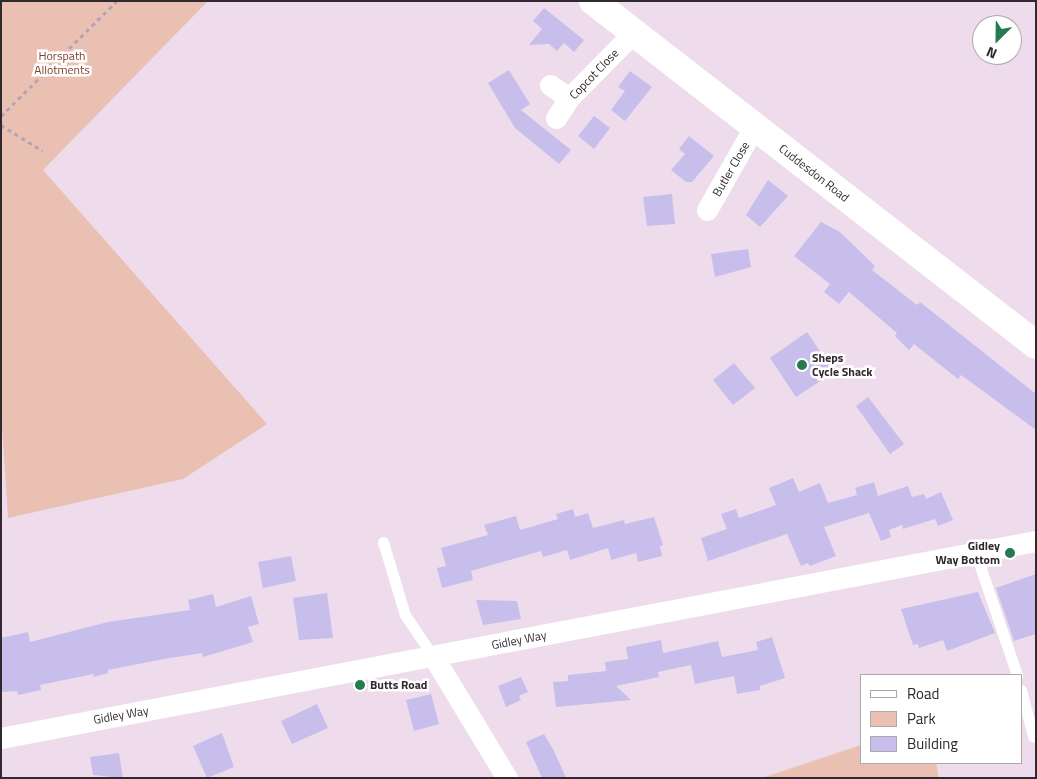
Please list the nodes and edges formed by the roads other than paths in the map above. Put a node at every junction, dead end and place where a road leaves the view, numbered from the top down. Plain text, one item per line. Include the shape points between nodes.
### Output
1 (593, 1) edge
2 (634, 32) junction
3 (550, 85) dead end
4 (570, 98) junction
5 (556, 118) dead end
6 (754, 127) junction
7 (707, 210) dead end
8 (1036, 345) edge
9 (383, 542) dead end
10 (1036, 542) edge
11 (976, 554) junction
12 (433, 656) junction
13 (1017, 674) edge
14 (1022, 694) edge
15 (1032, 736) dead end
16 (1, 738) edge
17 (507, 778) edge

1 - 2 street, Cuddesdon Road
2 - 4 street, Copcot Close
2 - 6 street, Cuddesdon Road
3 - 4 street
4 - 5 street, Copcot Close
6 - 7 street, Butler Close
6 - 8 street, Cuddesdon Road
9 - 12 lane via 405,615
10 - 11 street, Gidley Way
11 - 12 street, Gidley Way
11 - 13 lane
12 - 16 street, Gidley Way
12 - 17 street
14 - 15 lane

